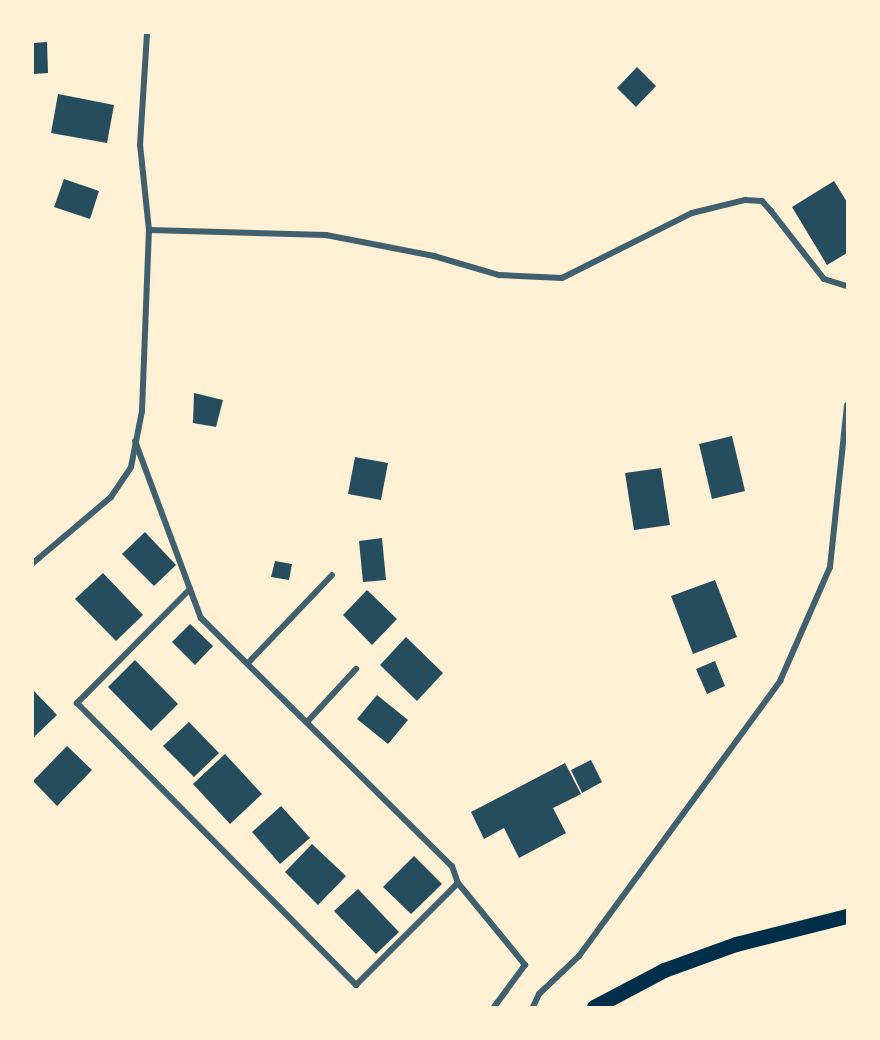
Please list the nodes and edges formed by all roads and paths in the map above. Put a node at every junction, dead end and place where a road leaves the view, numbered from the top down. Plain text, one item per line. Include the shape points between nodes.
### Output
1 (147, 33) edge
2 (149, 230) junction
3 (847, 286) edge
4 (847, 405) edge
5 (135, 441) junction
6 (33, 563) edge
7 (332, 575) dead end
8 (190, 589) junction
9 (249, 662) junction
10 (356, 669) dead end
11 (308, 721) junction
12 (458, 883) junction
13 (847, 916) edge
14 (494, 1007) edge
15 (534, 1007) edge
16 (594, 1007) edge

1 - 2 street via 140,144
2 - 3 street via 326,235 434,256 499,275 562,278 692,213 745,200 762,201 824,279
2 - 5 street via 142,411
4 - 15 street via 830,567 780,681 579,956 539,994
5 - 6 street via 131,467 111,497
5 - 8 street
7 - 9 street
8 - 9 street via 201,618
8 - 12 street via 77,703 356,985
9 - 11 street
10 - 11 street
11 - 12 street via 452,866
12 - 14 street via 525,965
13 - 16 main road via 736,944 663,970

